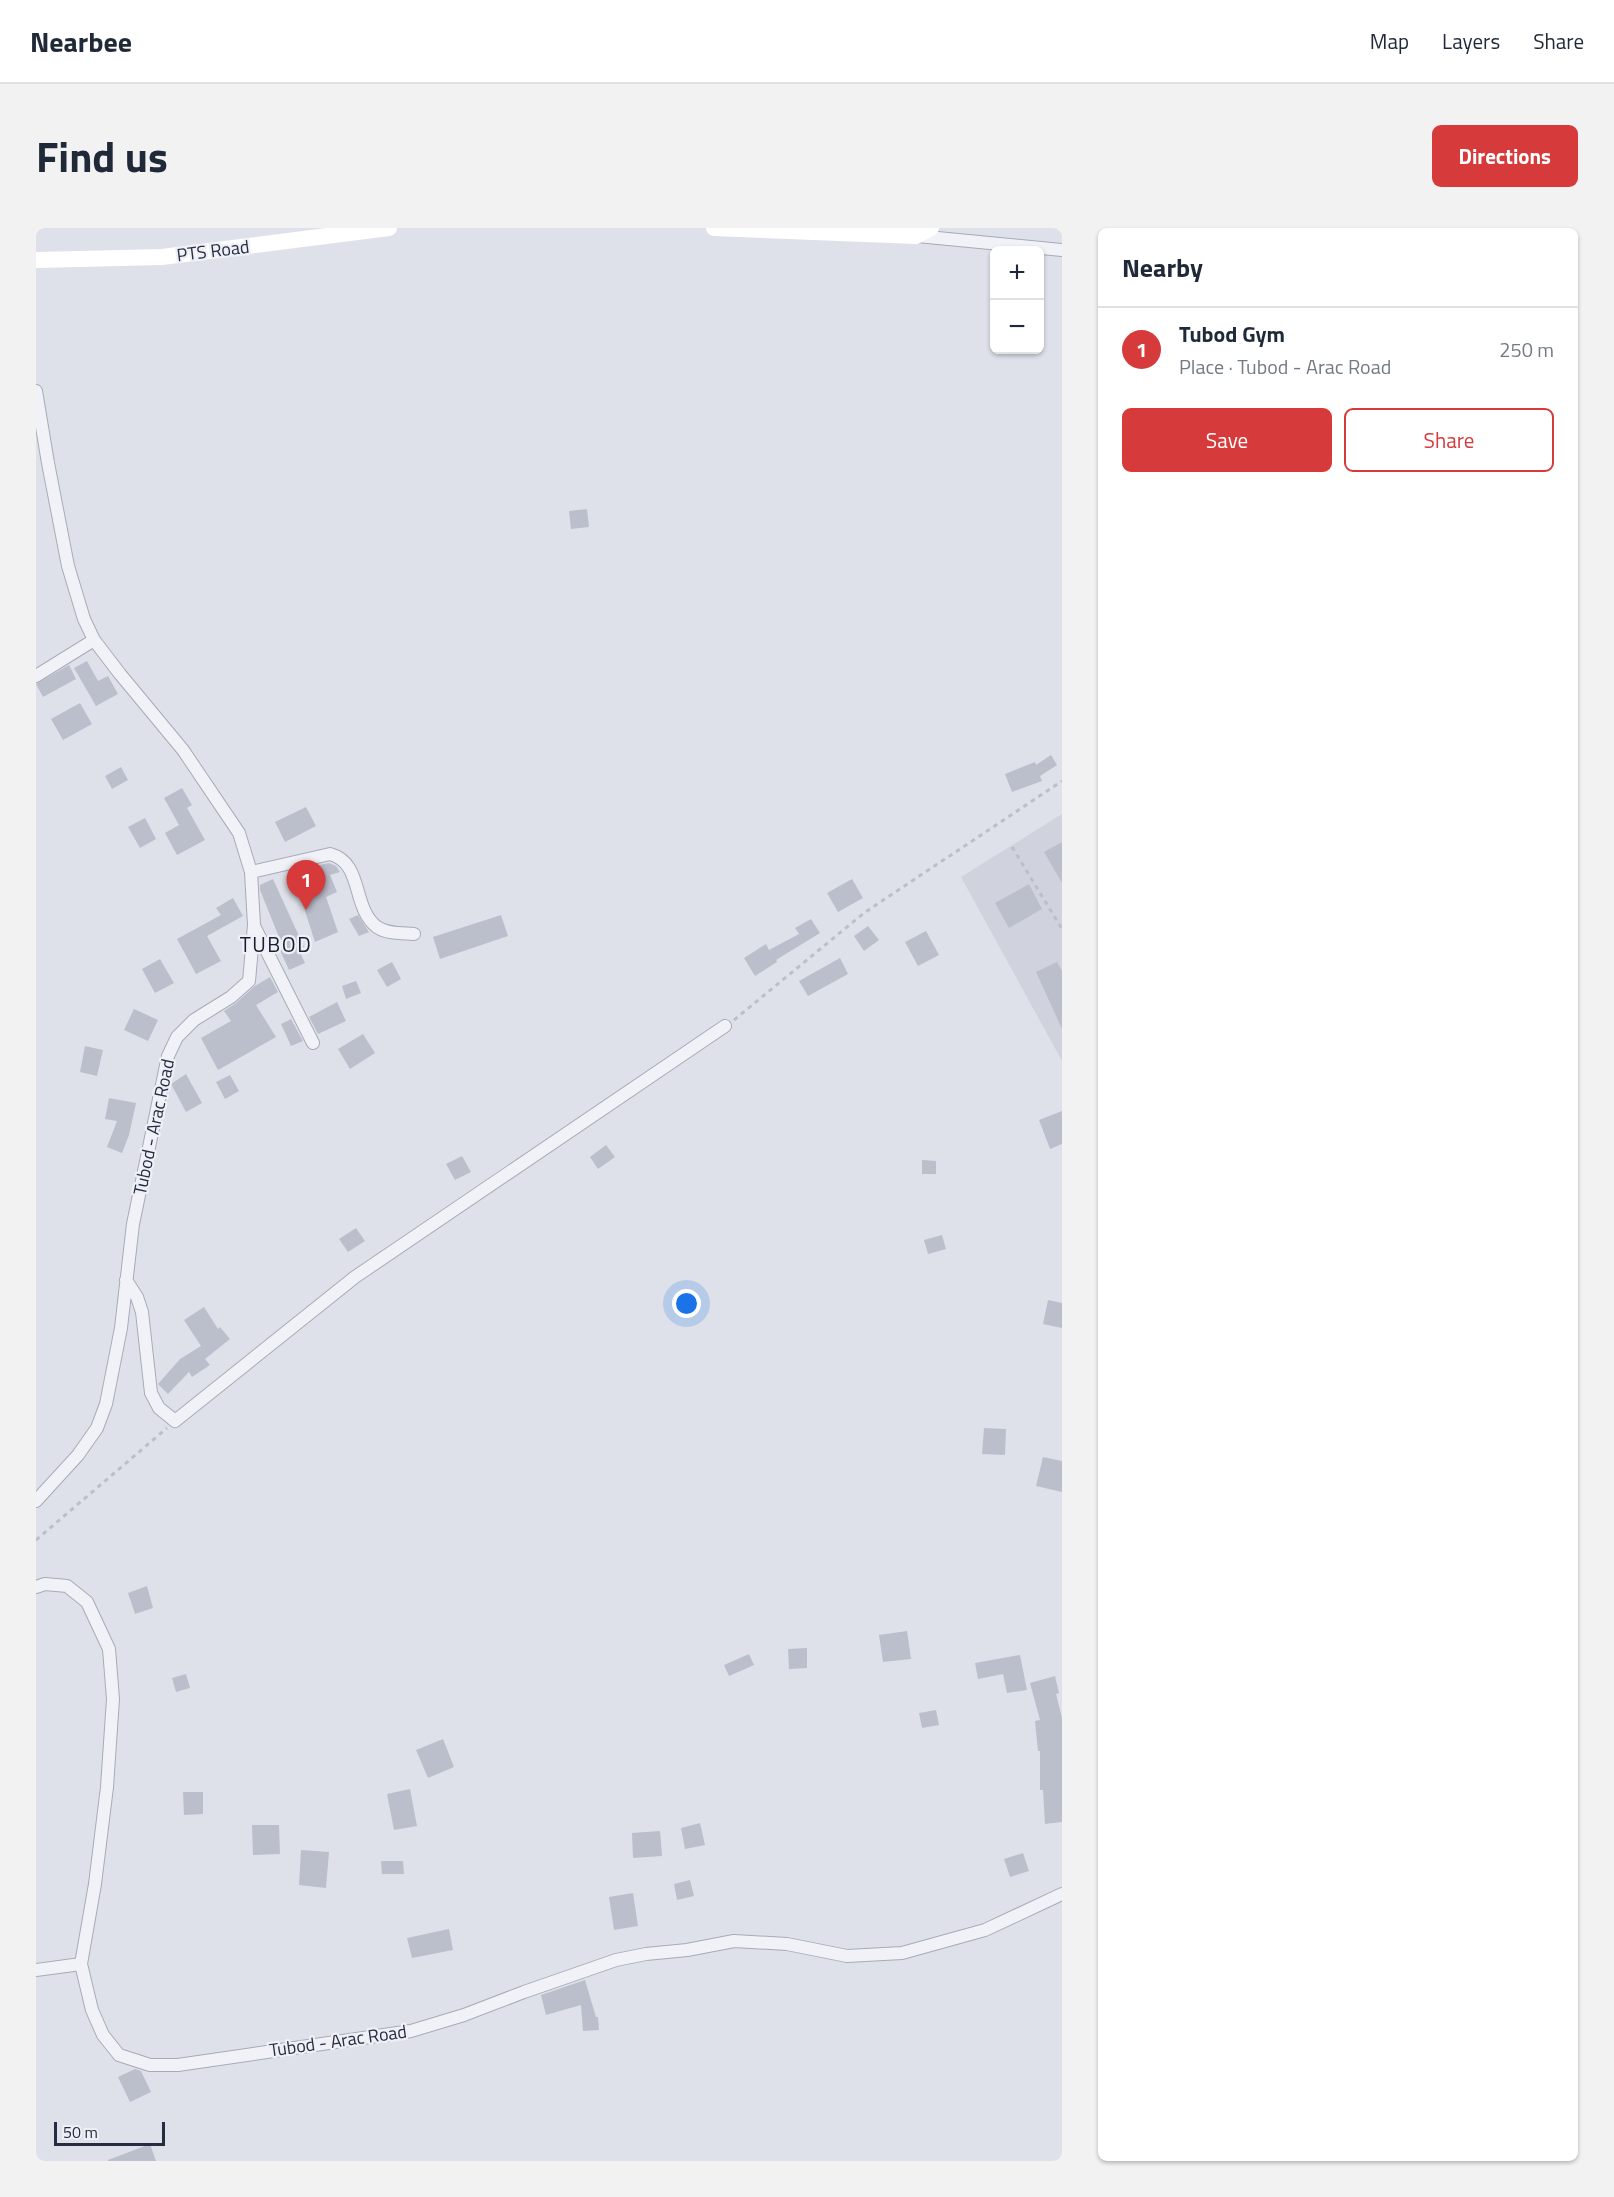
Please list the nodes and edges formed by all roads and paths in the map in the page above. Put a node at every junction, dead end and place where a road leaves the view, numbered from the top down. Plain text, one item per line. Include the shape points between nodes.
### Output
1 (389, 228) edge
2 (714, 228) edge
3 (923, 232) edge
4 (1062, 250) edge
5 (36, 260) edge
6 (36, 391) edge
7 (94, 640) junction
8 (36, 676) edge
9 (1062, 782) edge
10 (1012, 847) dead end
11 (251, 872) junction
12 (254, 925) junction
13 (1062, 929) edge
14 (414, 934) dead end
15 (725, 1026) joint
16 (313, 1043) dead end
17 (126, 1280) junction
18 (175, 1421) junction
19 (36, 1501) edge
20 (36, 1540) edge
21 (36, 1587) edge
22 (1062, 1894) edge
23 (81, 1964) junction
24 (36, 1970) edge

1 - 5 main road, PTS Road via 162,257
2 - 3 main road
3 - 4 street
6 - 7 street, Tubod - Arac Road via 68,566
7 - 8 street
7 - 11 street, Tubod - Arac Road via 218,798 239,833
9 - 15 path via 864,913
10 - 13 path
11 - 12 street, Tubod - Arac Road
11 - 14 street via 330,854 342,857 350,867 364,910 377,927
12 - 16 street
12 - 17 street, Tubod - Arac Road via 249,981 194,1020 177,1037 168,1056 133,1224
15 - 18 street via 356,1277
17 - 18 street via 142,1312 151,1393 159,1408
17 - 19 street, Tubod - Arac Road via 111,1382 97,1428
18 - 20 path
21 - 23 street, Tubod - Arac Road via 67,1586 87,1602 109,1649 114,1699 107,1787
22 - 23 street, Tubod - Arac Road via 985,1930 902,1953 847,1956 788,1944 734,1941 646,1954 616,1960 411,2031 178,2065 150,2065 119,2055 103,2035 92,2010
23 - 24 street

